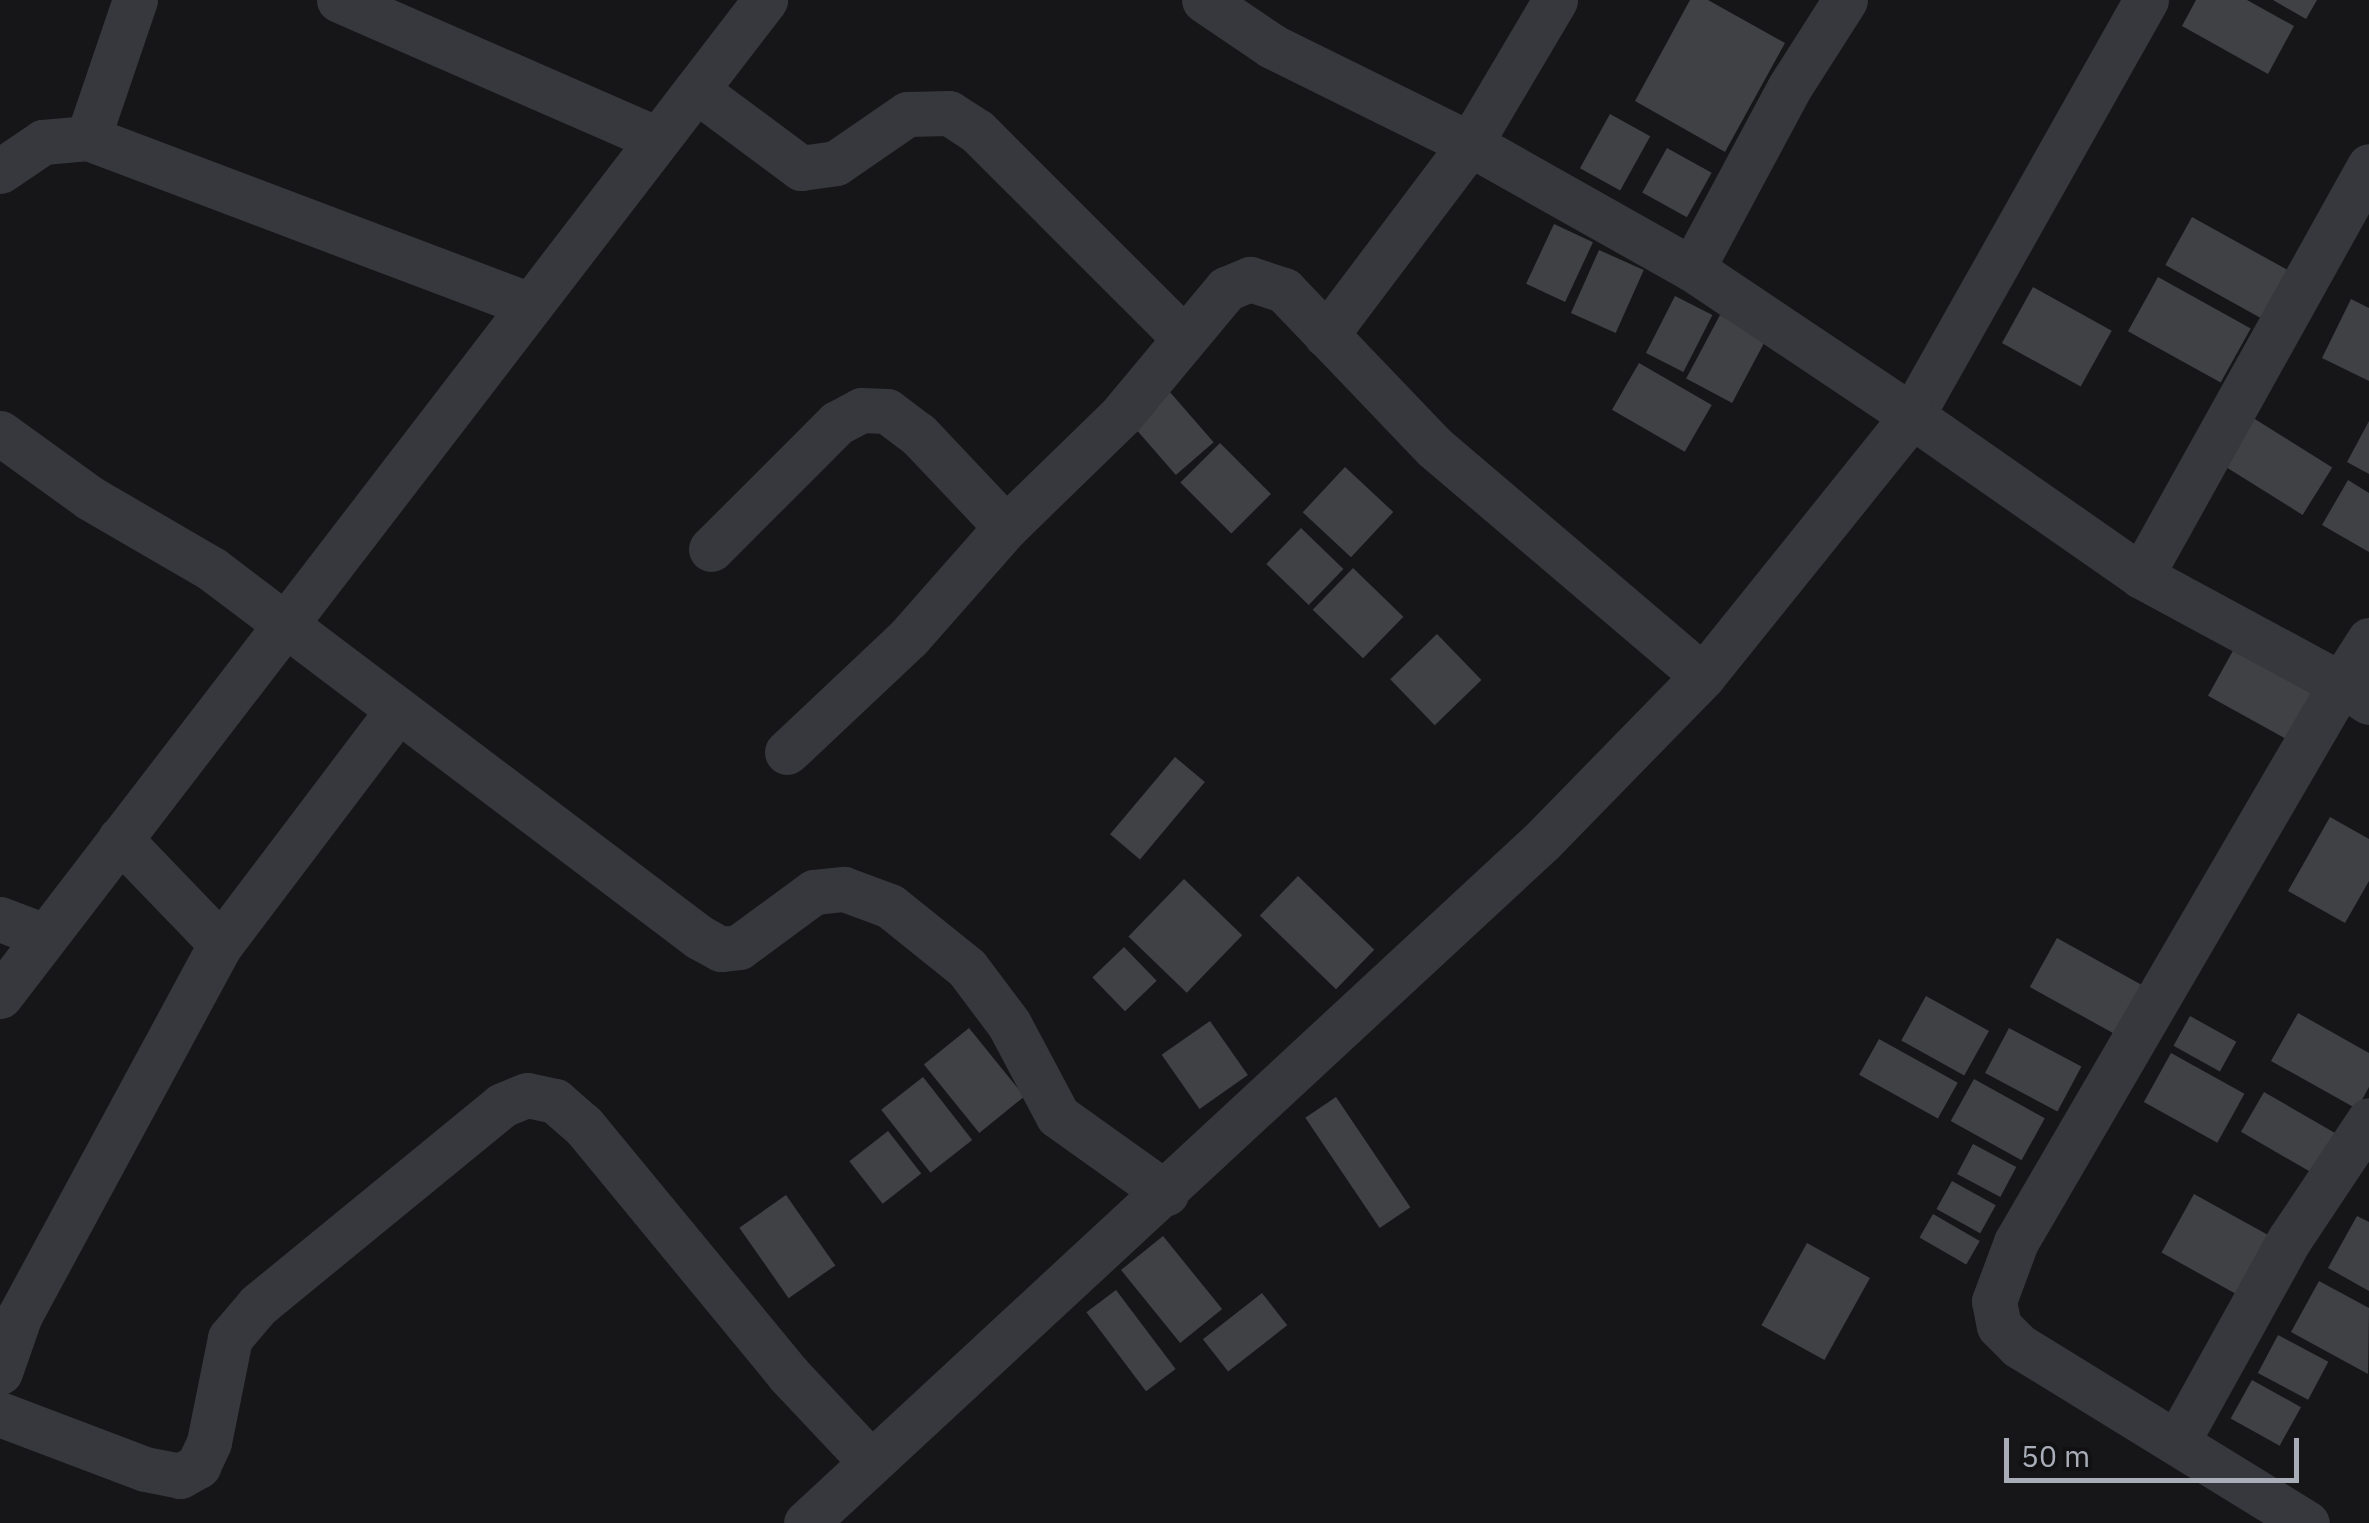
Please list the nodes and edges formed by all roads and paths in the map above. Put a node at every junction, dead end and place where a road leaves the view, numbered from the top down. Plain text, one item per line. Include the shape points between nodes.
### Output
1 (135, 0) edge
2 (339, 0) edge
3 (765, 0) edge
4 (1556, 0) edge
5 (1845, 0) edge
6 (2146, 0) edge
7 (1234, 8) edge
8 (696, 90) junction
9 (88, 138) junction
10 (657, 139) junction
11 (1470, 144) junction
12 (2369, 166) edge
13 (0, 171) edge
14 (1692, 269) junction
15 (529, 305) junction
16 (1326, 335) junction
17 (1184, 338) junction
18 (1912, 416) junction
19 (0, 433) edge
20 (1006, 527) junction
21 (711, 549) dead end
22 (2142, 576) junction
23 (286, 624) junction
24 (2369, 640) edge
25 (1703, 676) junction
26 (2355, 693) edge
27 (397, 711) junction
28 (787, 752) dead end
29 (120, 839) junction
30 (0, 918) edge
31 (45, 936) junction
32 (221, 944) junction
33 (0, 996) edge
34 (2369, 1120) edge
35 (1166, 1193) junction
36 (10, 1310) edge
37 (0, 1372) edge
38 (0, 1414) edge
39 (2177, 1442) junction
40 (871, 1462) junction
41 (806, 1523) edge
42 (2306, 1523) edge

1 - 9 street
2 - 10 street
3 - 8 street
4 - 11 street
5 - 14 street via 1789,88
6 - 18 street
7 - 11 street
8 - 10 street
8 - 17 street via 771,151 817,169 908,114 948,113 977,130
9 - 13 street via 43,142
9 - 15 street
10 - 15 street
11 - 14 street
11 - 16 street
12 - 22 street
14 - 18 street
15 - 23 street
16 - 17 street via 1284,290 1250,278 1226,290
16 - 25 street via 1447,459
17 - 20 street via 1122,414
18 - 22 street
18 - 25 street
19 - 23 street via 90,498 212,568
20 - 21 street via 918,434 887,412 861,410 837,423
20 - 28 street via 908,636
22 - 26 street
23 - 27 street
23 - 29 street
24 - 26 street
25 - 35 street via 1542,841
26 - 39 street via 2016,1242 1994,1301 1999,1326 2019,1346
27 - 32 street
27 - 35 street via 721,949 739,947 814,892 844,889 890,906 967,968 1009,1024 1058,1116
29 - 31 street
29 - 32 street
30 - 31 street
31 - 33 street
32 - 36 street
34 - 39 street via 2290,1240
35 - 40 street
36 - 37 street
38 - 40 street via 145,1469 180,1476 198,1466 210,1442 230,1338 258,1305 502,1105 527,1095 555,1101 583,1125 788,1374
39 - 42 street
40 - 41 street

